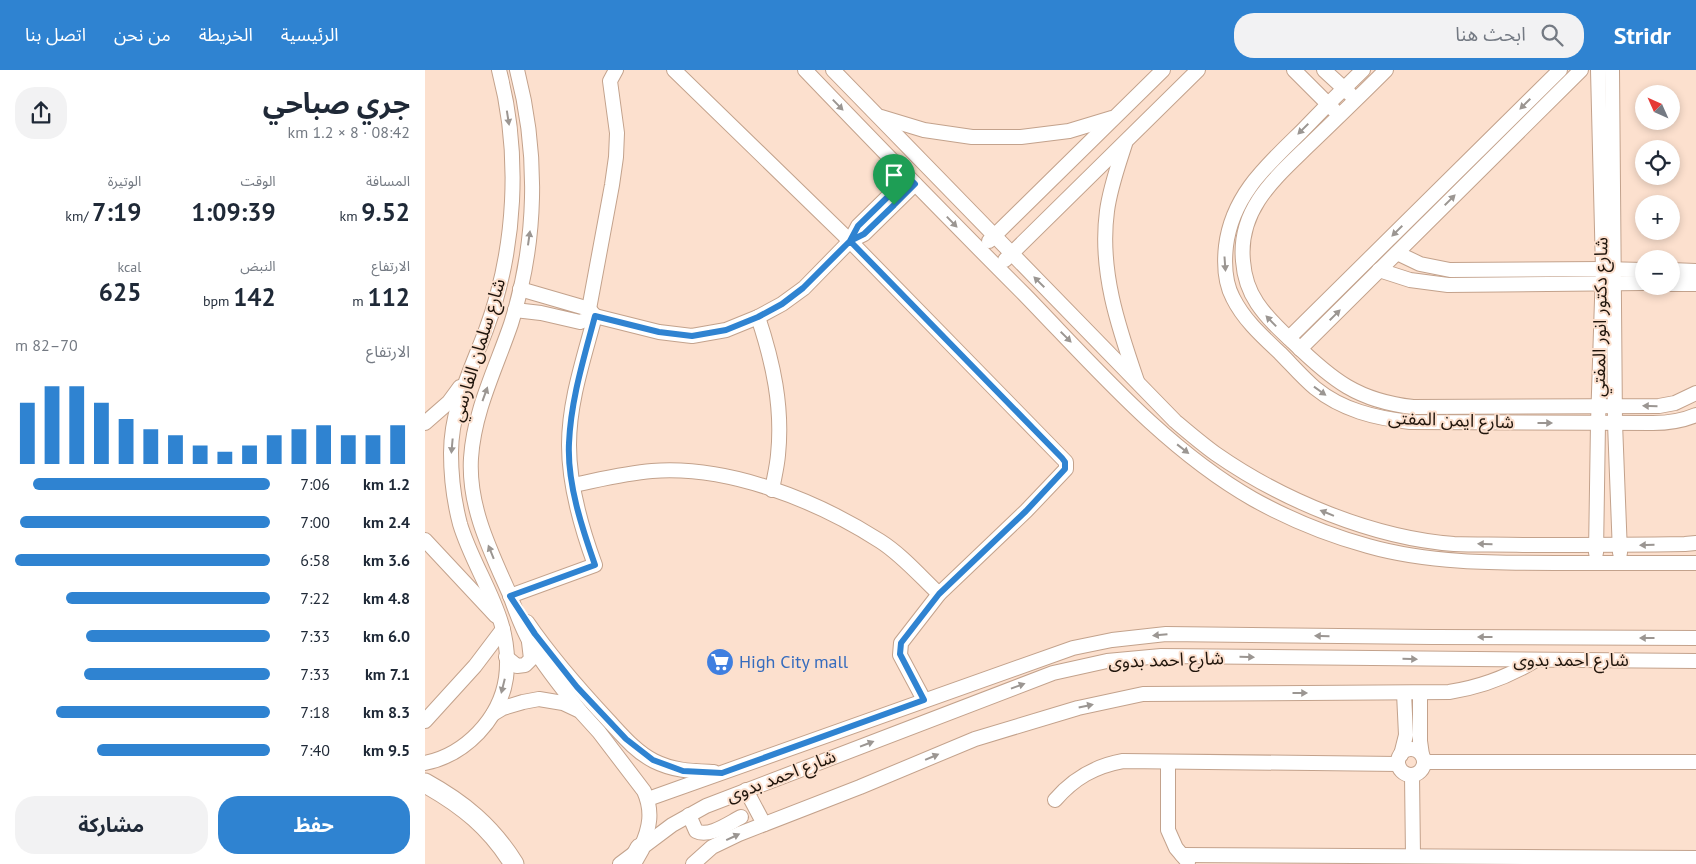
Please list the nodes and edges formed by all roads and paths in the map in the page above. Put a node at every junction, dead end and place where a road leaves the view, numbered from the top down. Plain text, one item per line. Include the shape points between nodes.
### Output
1 (499, 70) edge
2 (517, 70) edge
3 (616, 70) edge
4 (674, 70) edge
5 (805, 70) edge
6 (833, 70) edge
7 (1163, 70) edge
8 (1198, 70) edge
9 (1294, 70) edge
10 (1324, 70) edge
11 (1363, 70) edge
12 (1386, 70) edge
13 (1560, 70) edge
14 (1581, 70) edge
15 (1598, 70) edge
16 (1612, 70) edge
17 (1549, 81) junction
18 (1343, 89) junction
19 (1560, 91) junction
20 (1356, 100) junction
21 (1328, 104) junction
22 (878, 116) junction
23 (1339, 116) junction
24 (1115, 117) junction
25 (1126, 140) junction
26 (912, 180) junction
27 (994, 237) junction
28 (850, 241) junction
29 (979, 250) junction
30 (1397, 253) junction
31 (1012, 255) junction
32 (997, 267) junction
33 (1379, 270) junction
34 (1680, 270) edge
35 (1696, 271) edge
36 (1635, 272) edge
37 (1608, 276) junction
38 (1635, 281) edge
39 (1680, 284) edge
40 (1696, 284) edge
41 (520, 289) junction
42 (515, 310) junction
43 (592, 312) junction
44 (758, 317) junction
45 (1289, 338) junction
46 (1300, 349) junction
47 (466, 379) junction
48 (1138, 384) junction
49 (1696, 393) edge
50 (1598, 406) junction
51 (1615, 406) junction
52 (1696, 415) edge
53 (425, 423) edge
54 (1598, 423) junction
55 (1615, 423) junction
56 (573, 485) junction
57 (772, 490) junction
58 (425, 540) edge
59 (1696, 543) edge
60 (1596, 545) junction
61 (1619, 545) junction
62 (1596, 563) junction
63 (1620, 563) junction
64 (1696, 564) edge
65 (939, 594) junction
66 (510, 596) junction
67 (502, 625) junction
68 (1696, 638) edge
69 (529, 642) junction
70 (506, 657) junction
71 (1536, 660) junction
72 (1696, 661) edge
73 (1404, 693) junction
74 (1420, 693) junction
75 (924, 700) junction
76 (580, 711) junction
77 (493, 714) junction
78 (425, 721) edge
79 (1423, 758) junction
80 (1399, 759) junction
81 (1167, 762) junction
82 (1696, 762) edge
83 (425, 763) edge
84 (722, 773) junction
85 (1412, 775) junction
86 (425, 783) edge
87 (745, 790) junction
88 (647, 799) junction
89 (1055, 800) dead end
90 (689, 815) junction
91 (741, 817) dead end
92 (764, 824) junction
93 (641, 848) junction
94 (1296, 855) junction
95 (1413, 856) junction
96 (1696, 858) edge
97 (1186, 860) edge
98 (514, 864) edge
99 (620, 864) edge
100 (631, 864) edge
101 (693, 864) edge
102 (1278, 864) edge

1 -> 47 street, شارع سلمان الفارسي via 510,130 513,172 510,226 501,278 487,329
41 -> 2 street, شارع سلمان الفارسي via 531,226 532,158
3 - 43 street via 610,81 617,133 616,157
4 - 28 street
5 -> 26 street
6 - 22 street
7 - 24 street
8 - 25 street
9 - 21 street
10 - 18 street
11 - 18 street, شارع ايمن المفتى
12 - 20 street, شارع ايمن المفتى
13 - 17 street
14 - 19 street
15 - 37 street, شارع دكتور انور المفتي
16 - 37 street, شارع دكتور انور المفتي
17 - 19 street
17 -> 45 street
18 - 20 street
18 - 21 street, شارع ايمن المفتى
30 -> 19 street
20 - 23 street, شارع ايمن المفتى
21 - 23 street
21 -> 54 street, شارع ايمن المفتى via 1266,166 1235,210 1227,233 1224,257 1226,278 1242,314 1315,388 1360,413 1410,422
22 - 24 street via 924,130 972,137 1011,138 1069,131
22 - 27 street
45 -> 23 street, شارع ايمن المفتى via 1268,318 1249,287 1242,252 1244,233 1249,216 1262,194
24 - 27 street
25 - 31 street
25 - 48 street via 1107,211 1106,258 1110,290
26 - 28 street via 858,226
26 -> 29 street
27 - 29 street
27 - 31 street
28 - 44 street via 803,288
28 - 65 street via 1065,462 1065,469 1026,511
29 - 32 street
30 - 33 street
30 - 37 street via 1420,264 1450,270
31 - 32 street
48 -> 31 street
32 -> 62 street via 1140,412 1174,442 1236,488 1290,518 1354,542 1411,555 1479,562
33 - 37 street via 1410,280 1448,285
46 -> 33 street
34 - 35 street
36 - 37 street
37 - 38 street
37 - 50 street, شارع دكتور انور المفتي
37 - 51 street, شارع دكتور انور المفتي
39 - 40 street
41 - 42 street, شارع سلمان الفارسي
41 - 43 street
42 - 43 street via 580,322
66 -> 42 street, شارع سلمان الفارسي via 489,547 473,497 471,458 483,399
43 - 44 street via 659,332 692,336 726,330
43 - 56 street via 574,397 569,444
44 - 57 street via 777,384 778,454
45 - 46 street, شارع ايمن المفتى
46 - 50 street, شارع ايمن المفتى via 1354,392 1393,405 1413,408
47 - 53 street via 449,402
47 -> 67 street, شارع سلمان الفارسي via 456,414 451,451 453,488 461,524
60 -> 48 street via 1455,544 1405,536 1330,514 1259,482 1215,454
49 -> 51 street, شارع ايمن المفتى via 1659,406
50 - 51 street, شارع ايمن المفتى
50 - 54 street, شارع دكتور انور المفتي
51 - 55 street, شارع دكتور انور المفتي
52 - 55 street, شارع ايمن المفتى via 1670,422
54 - 55 street, شارع ايمن المفتى
54 - 60 street, شارع دكتور انور المفتي
55 - 61 street, شارع دكتور انور المفتي
56 - 57 street via 651,471 682,471 720,475
56 - 66 street via 595,565
57 - 65 street via 801,499 881,541
58 - 67 street
59 -> 61 street
60 - 61 street
60 - 62 street, شارع دكتور انور المفتي
61 - 63 street, شارع دكتور انور المفتي
62 - 63 street
63 - 64 street
65 - 75 street via 901,643 900,650
66 - 69 street
66 - 84 street via 577,687 639,751 683,771
67 - 70 street, شارع سلمان الفارسي
67 - 78 street via 475,666
68 -> 75 street, شارع احمد بدوى via 1166,634 1073,648
69 - 70 street via 531,659 525,665 517,666
69 - 76 street
70 -> 77 street, شارع سلمان الفارسي via 506,678
71 - 72 street, شارع احمد بدوى
71 - 74 street via 1495,682 1473,689
87 -> 71 street, شارع احمد بدوى via 1053,673 1107,661 1161,656
73 - 74 street
73 - 80 street via 1407,735
92 -> 73 street via 975,739 1078,708 1143,694
74 - 79 street
75 - 84 street, شارع احمد بدوى
76 - 77 street via 563,703 539,699 503,708
76 - 88 street via 639,783
77 - 83 street, شارع سلمان الفارسي via 476,736 454,752
79 - 80 street via 1413,749 1406,750
79 - 82 street
79 - 85 street via 1420,772
80 - 81 street
80 - 85 street via 1401,770
81 - 89 street via 1123,761 1102,766 1076,779
81 - 97 street via 1168,830 1171,840
84 - 88 street, شارع احمد بدوى
85 - 95 street
86 - 98 highway via 454,800 485,825
87 - 90 street, شارع احمد بدوى
87 - 92 street
88 - 93 street via 649,824
90 - 91 street via 697,832 702,834
90 - 93 street, شارع احمد بدوى
101 -> 92 street via 712,847
93 - 99 street, شارع احمد بدوى
93 - 100 highway
94 - 95 street
94 - 97 street
94 - 102 street
95 - 96 street

